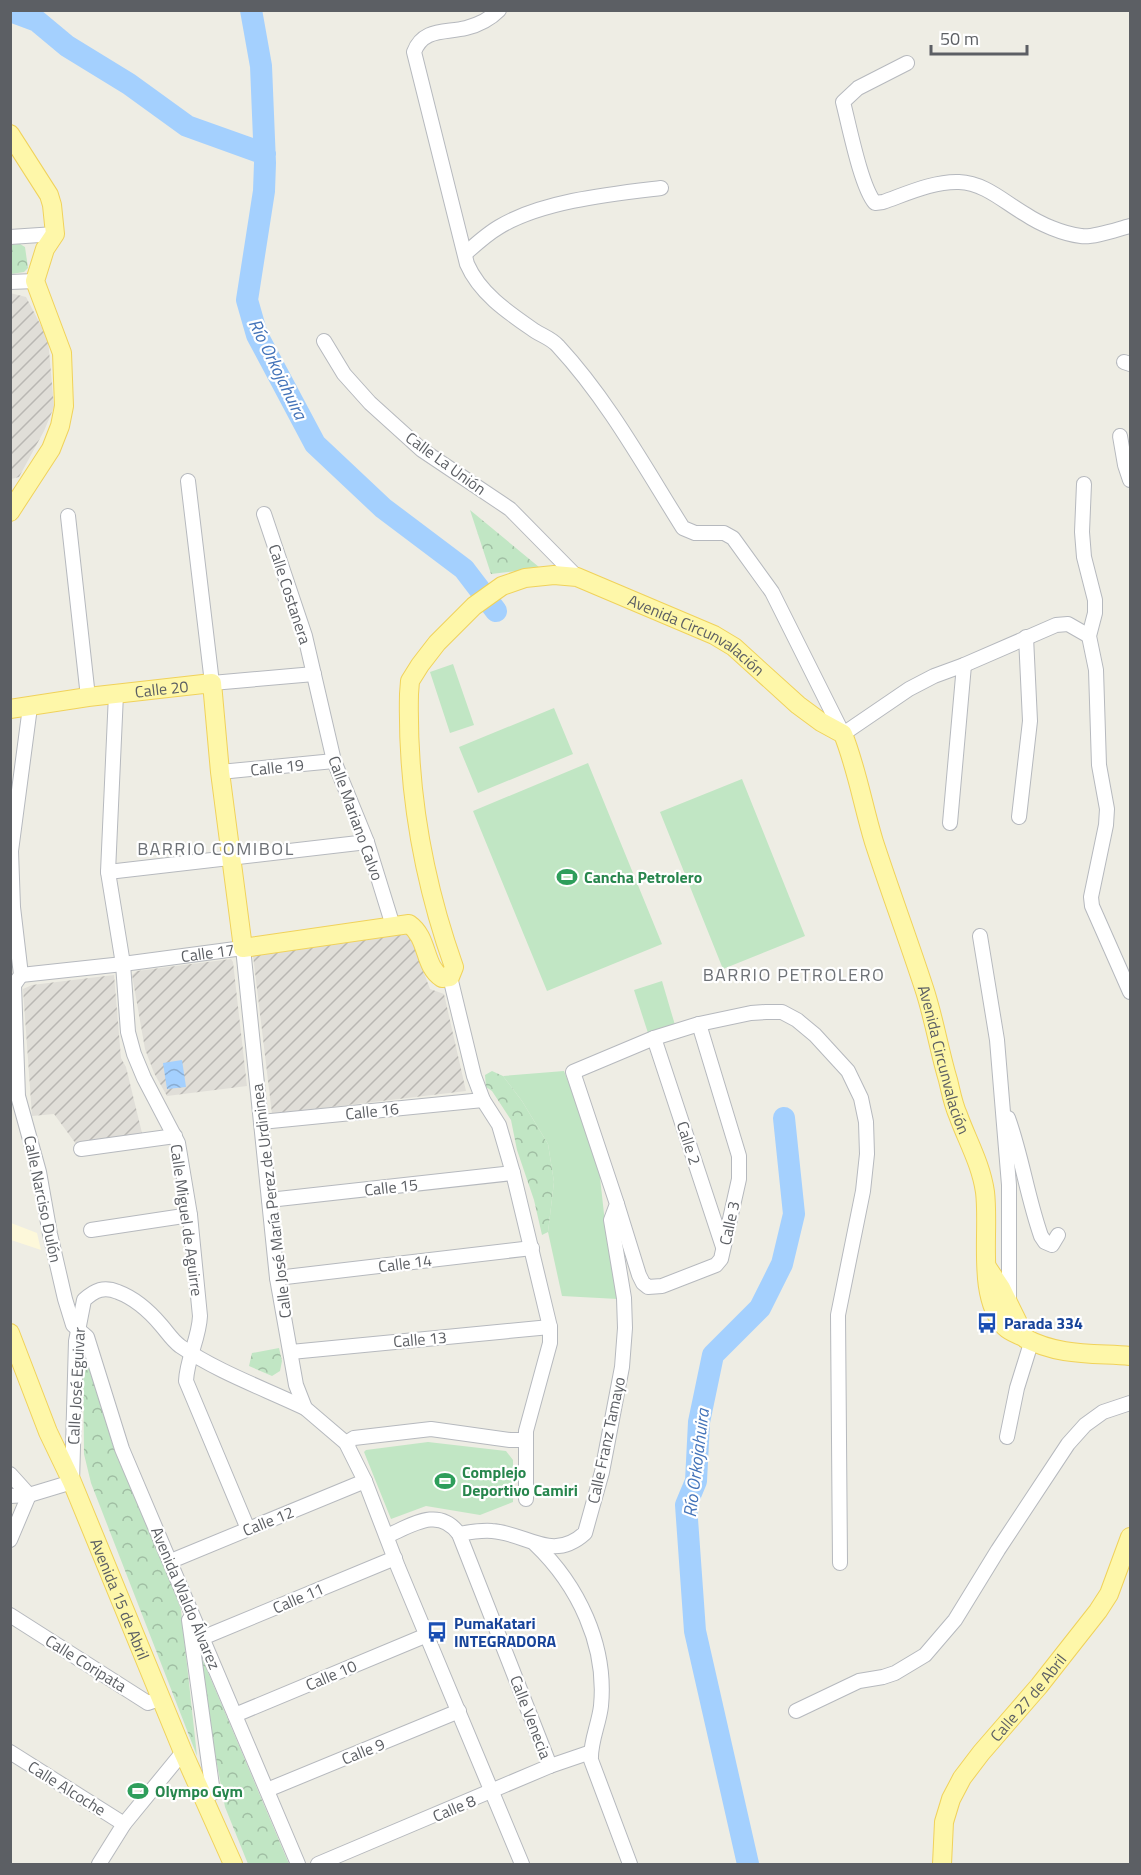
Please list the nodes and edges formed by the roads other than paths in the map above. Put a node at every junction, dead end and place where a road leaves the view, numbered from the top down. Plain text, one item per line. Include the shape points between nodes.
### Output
1 (499, 10) edge
2 (907, 63) dead end
3 (10, 134) edge
4 (661, 188) dead end
5 (1131, 226) edge
6 (55, 234) junction
7 (10, 237) edge
8 (465, 253) junction
9 (35, 281) junction
10 (10, 282) edge
11 (324, 341) dead end
12 (1120, 436) dead end
13 (1131, 480) edge
14 (188, 481) dead end
15 (1084, 484) dead end
16 (10, 512) edge
17 (264, 514) dead end
18 (68, 516) dead end
19 (577, 577) junction
20 (1089, 636) junction
21 (1026, 637) junction
22 (964, 665) junction
23 (314, 674) junction
24 (213, 683) junction
25 (116, 694) junction
26 (88, 697) junction
27 (30, 707) junction
28 (10, 709) edge
29 (843, 734) junction
30 (334, 761) junction
31 (220, 772) junction
32 (1019, 818) dead end
33 (950, 824) dead end
34 (367, 842) junction
35 (231, 858) junction
36 (108, 872) junction
37 (393, 926) junction
38 (980, 936) dead end
39 (243, 948) junction
40 (123, 964) junction
41 (21, 975) junction
42 (450, 977) junction
43 (1131, 992) edge
44 (699, 1024) junction
45 (654, 1038) junction
46 (14, 1095) edge
47 (1001, 1099) junction
48 (483, 1100) junction
49 (261, 1122) junction
50 (176, 1136) junction
51 (81, 1149) dead end
52 (513, 1173) junction
53 (269, 1200) junction
54 (617, 1204) junction
55 (190, 1215) junction
56 (92, 1230) dead end
57 (1058, 1235) dead end
58 (532, 1248) junction
59 (724, 1248) junction
60 (277, 1278) junction
61 (1003, 1308) junction
62 (550, 1327) junction
63 (79, 1332) junction
64 (10, 1333) edge
65 (1029, 1341) junction
66 (291, 1352) junction
67 (192, 1354) junction
68 (1131, 1356) edge
69 (1131, 1403) edge
70 (305, 1408) junction
71 (1007, 1437) dead end
72 (526, 1440) junction
73 (346, 1443) junction
74 (10, 1474) edge
75 (365, 1481) junction
76 (72, 1482) junction
77 (29, 1495) junction
78 (10, 1496) edge
79 (526, 1499) dead end
80 (248, 1529) junction
81 (459, 1534) junction
82 (387, 1536) junction
83 (1131, 1537) edge
84 (10, 1540) edge
85 (535, 1544) junction
86 (395, 1558) junction
87 (171, 1561) junction
88 (840, 1563) dead end
89 (186, 1599) junction
90 (10, 1615) edge
91 (427, 1635) junction
92 (202, 1638) junction
93 (162, 1698) junction
94 (459, 1711) junction
95 (796, 1711) dead end
96 (235, 1715) junction
97 (10, 1752) edge
98 (183, 1752) junction
99 (591, 1752) junction
100 (550, 1766) junction
101 (267, 1790) junction
102 (492, 1791) junction
103 (204, 1796) junction
104 (124, 1824) junction
105 (99, 1864) edge
106 (233, 1864) edge
107 (298, 1864) edge
108 (318, 1864) edge
109 (522, 1864) edge
110 (630, 1864) edge
111 (942, 1864) edge

1 - 8 street via 478,24 425,37 414,52
2 - 5 street via 858,88 843,102 858,160 875,203 957,182 975,184 1026,215 1082,237
3 - 6 main road via 49,195
4 - 8 street via 536,211 500,226
6 - 7 street
6 - 9 main road via 45,249
8 - 29 street via 473,278 481,288 555,343 579,370 682,528 695,533 724,533 733,538 772,592
9 - 10 street
9 - 16 main road via 62,353 64,406 51,448
11 - 19 street, Calle La Unión via 344,374 370,403 422,450 510,509
12 - 13 street
14 - 24 street
15 - 20 street via 1084,557 1095,600
17 - 23 street, Calle Costanera
18 - 26 street
19 - 29 main road, Avenida Circunvalación via 714,634 798,705
19 - 42 main road, Avenida Circunvalación via 554,574 502,586 474,606 437,643 410,681 408,713 418,837 454,967
20 - 21 street via 1068,624
20 - 43 street via 1096,670 1099,765 1107,808 1092,906
21 - 22 street
21 - 32 street via 1030,722
22 - 29 street via 909,689
22 - 33 street
23 - 24 street, Calle 20
23 - 30 street, Calle Mariano Calvo
24 - 25 main road, Calle 20
24 - 31 main road
25 - 26 main road, Calle 20
25 - 36 street, Calle Miguel de Aguirre
26 - 27 main road, Calle 20
27 - 28 main road, Calle 20
27 - 41 street, Calle Narciso Dulón via 11,851
29 - 61 main road, Avenida Circunvalación via 855,763 874,841 925,990 958,1115 985,1191 987,1267
30 - 31 street, Calle 19
30 - 34 street, Calle Mariano Calvo
31 - 35 main road
34 - 35 street
34 - 37 street, Calle Mariano Calvo
35 - 36 street
35 - 39 main road
36 - 40 street, Calle Miguel de Aguirre
37 - 39 main road, Calle 17
37 - 42 main road via 414,927 424,942 432,969 442,978
38 - 47 street via 997,1040
39 - 40 street, Calle 17
39 - 49 street, Calle José María Perez de Urdininea
40 - 41 street, Calle 17
40 - 50 street, Calle Miguel de Aguirre via 128,1032 134,1054
41 - 46 street, Calle Narciso Dulón via 14,985
42 - 48 street
44 - 45 street
44 - 59 street, Calle 3 via 739,1156 739,1179
44 - 88 street via 751,1013 782,1012 797,1020 832,1052 848,1071 861,1098 867,1154 838,1315
45 - 54 street, Calle Franz Tamayo via 573,1072
45 - 59 street, Calle 2
46 - 63 street, Calle Narciso Dulón via 39,1172 59,1278 73,1325
47 - 57 street via 1019,1148 1024,1181 1041,1236 1052,1245
47 - 61 street via 1009,1185
48 - 49 street, Calle 16
48 - 52 street via 499,1125
49 - 53 street, Calle José María Perez de Urdininea
50 - 51 street
50 - 55 street, Calle Miguel de Aguirre
52 - 53 street, Calle 15
52 - 58 street
53 - 60 street, Calle José María Perez de Urdininea
54 - 59 street, Calle 3 via 639,1275 648,1287 662,1287 716,1265
54 - 85 street, Calle Franz Tamayo via 611,1220 625,1328 622,1367 602,1472 585,1533 568,1545
55 - 56 street
55 - 67 street, Calle Miguel de Aguirre via 200,1316
58 - 60 street, Calle 14
58 - 62 street
60 - 66 street, Calle José María Perez de Urdininea
61 - 65 main road, Avenida Circunvalación
62 - 66 street, Calle 13
62 - 72 street via 550,1343
63 - 67 street, Calle José Eguivar via 84,1300 106,1288 147,1311
63 - 76 street, Calle José Eguivar
63 - 87 street, Avenida Waldo Álvarez via 87,1337 122,1449
64 - 76 main road, Avenida 15 de Abril
65 - 68 main road via 1052,1350
65 - 71 street
66 - 70 street, Calle José María Perez de Urdininea via 296,1385
67 - 70 street, Calle José Eguivar
67 - 80 street, Calle Miguel de Aguirre via 186,1381
69 - 95 street via 1104,1412 1068,1444 955,1620 925,1655 895,1673 859,1681
70 - 73 street
72 - 73 street via 430,1429 354,1438
72 - 79 street
73 - 75 street
74 - 77 street
75 - 80 street, Calle 12
75 - 82 street
76 - 77 street
76 - 93 main road, Avenida 15 de Abril
77 - 78 street
77 - 84 street
80 - 87 street, Calle 12
81 - 82 street via 454,1527 436,1519
81 - 85 street via 492,1531
81 - 100 street, Calle Venecia
82 - 86 street
83 - 111 main road, Calle 27 de Abril via 1109,1594 1098,1611 962,1778 944,1822
85 - 99 street via 555,1564 590,1624 601,1667 599,1724
86 - 91 street
86 - 92 street, Calle 11
87 - 89 street, Avenida Waldo Álvarez
89 - 92 street, Avenida Waldo Álvarez
89 - 103 street via 213,1793
90 - 93 street, Calle Coripata via 148,1703
91 - 94 street
91 - 96 street, Calle 10
92 - 96 street, Avenida Waldo Álvarez
93 - 98 main road, Avenida 15 de Abril
94 - 101 street, Calle 9
94 - 102 street
96 - 101 street, Avenida Waldo Álvarez
97 - 104 street, Calle Alcoche
98 - 103 main road, Avenida 15 de Abril
98 - 104 street
99 - 100 street, Calle 8
99 - 110 street
100 - 102 street, Calle 8
101 - 107 street, Avenida Waldo Álvarez
102 - 108 street, Calle 8
102 - 109 street
103 - 106 main road, Avenida 15 de Abril
104 - 105 street

